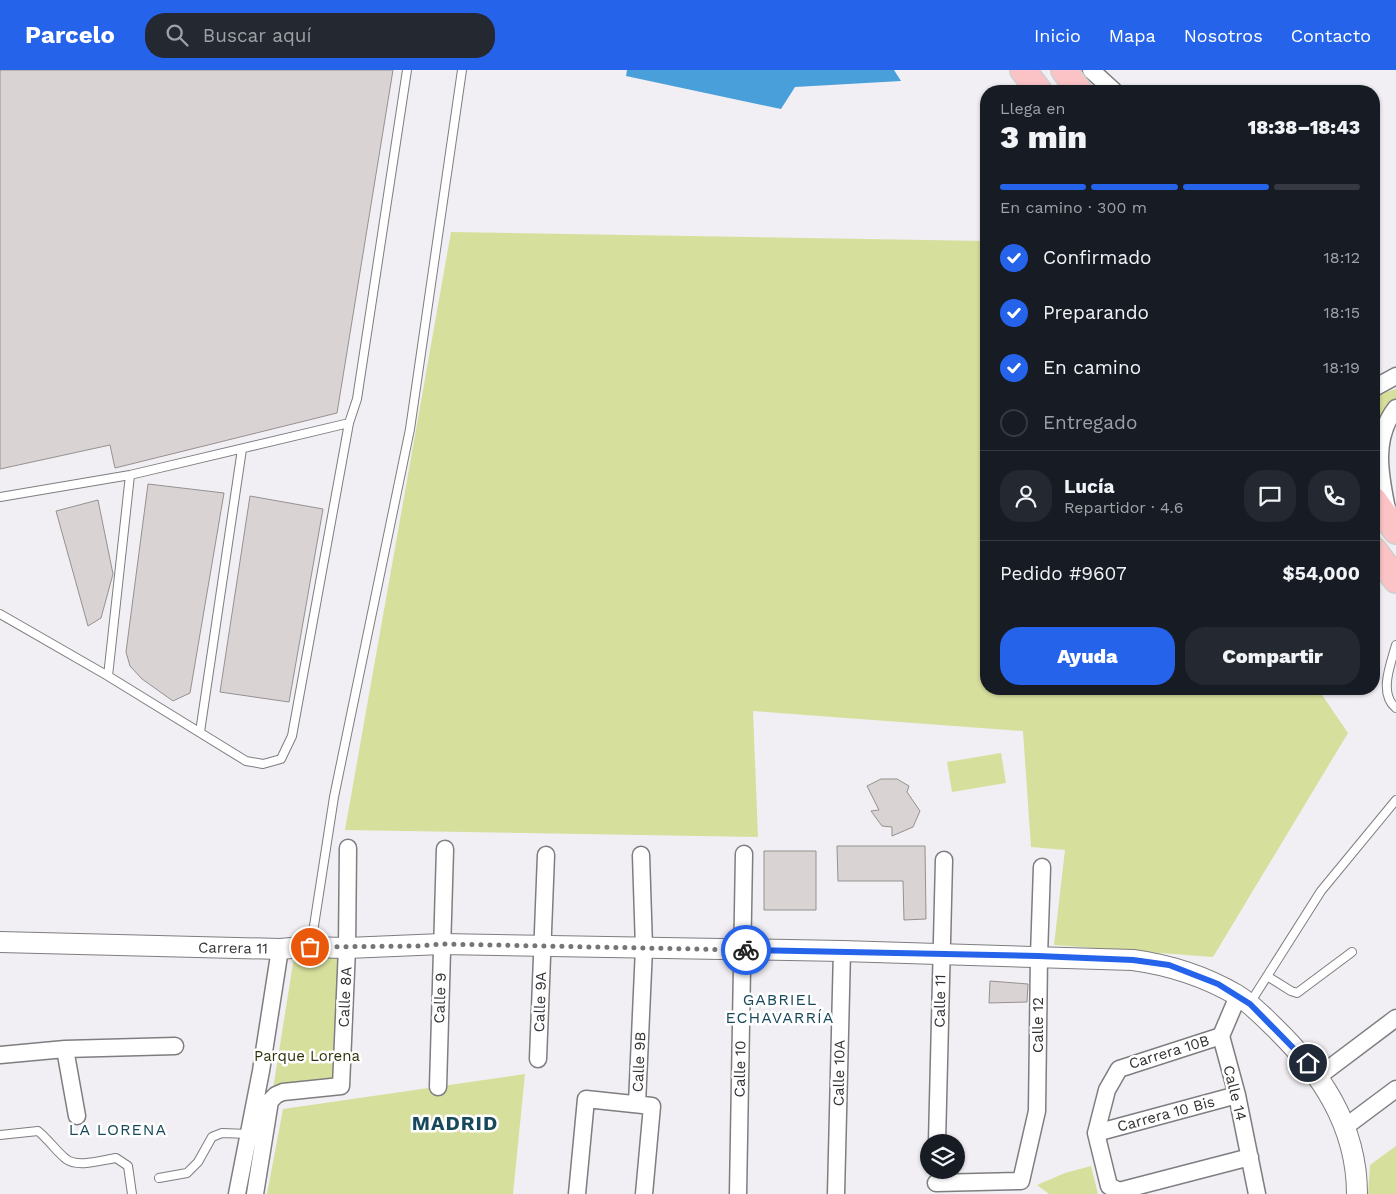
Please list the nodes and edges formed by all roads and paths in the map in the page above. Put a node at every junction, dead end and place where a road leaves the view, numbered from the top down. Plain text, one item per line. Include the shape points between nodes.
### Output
1 (407, 70) edge
2 (462, 70) edge
3 (1024, 70) edge
4 (1064, 70) edge
5 (1092, 70) edge
6 (1035, 85) edge
7 (1075, 85) edge
8 (1108, 85) edge
9 (1396, 376) edge
10 (1380, 385) edge
11 (1396, 408) edge
12 (349, 423) junction
13 (1380, 448) edge
14 (242, 449) junction
15 (1380, 472) edge
16 (130, 475) junction
17 (0, 496) edge
18 (1380, 509) edge
19 (1392, 526) edge
20 (1380, 558) edge
21 (1396, 580) edge
22 (0, 614) edge
23 (1396, 645) edge
24 (108, 676) junction
25 (1396, 708) edge
26 (200, 732) junction
27 (1396, 800) edge
28 (348, 848) dead end
29 (445, 849) dead end
30 (744, 854) dead end
31 (546, 855) dead end
32 (641, 855) dead end
33 (944, 860) dead end
34 (1042, 867) dead end
35 (0, 942) edge
36 (442, 944) junction
37 (542, 946) junction
38 (310, 947) junction
39 (347, 948) junction
40 (644, 948) junction
41 (280, 949) junction
42 (741, 950) junction
43 (842, 951) junction
44 (1352, 952) dead end
45 (941, 954) junction
46 (1038, 956) junction
47 (1267, 976) junction
48 (1244, 1000) junction
49 (1396, 1018) edge
50 (1220, 1036) junction
51 (175, 1046) dead end
52 (65, 1049) junction
53 (0, 1056) edge
54 (538, 1059) dead end
55 (1319, 1076) junction
56 (438, 1087) dead end
57 (1396, 1089) edge
58 (1237, 1095) junction
59 (637, 1104) junction
60 (77, 1116) dead end
61 (1345, 1127) junction
62 (1096, 1133) junction
63 (248, 1134) junction
64 (937, 1134) edge
65 (0, 1135) edge
66 (1250, 1157) junction
67 (159, 1178) dead end
68 (936, 1182) edge
69 (132, 1194) edge
70 (237, 1194) edge
71 (255, 1194) edge
72 (577, 1194) edge
73 (644, 1194) edge
74 (738, 1194) edge
75 (836, 1194) edge
76 (1257, 1194) edge
77 (1356, 1194) edge

1 - 12 lane via 357,399
2 - 38 lane via 410,429 334,797
3 - 6 main road
4 - 7 main road
5 - 8 street
9 - 10 street
11 - 13 street
12 - 14 lane
12 - 26 lane via 292,736 282,759 263,764 246,760
14 - 16 lane
14 - 26 lane
15 - 19 street
16 - 17 lane
16 - 24 lane
18 - 19 main road
20 - 21 main road
22 - 24 lane
23 - 25 lane via 1388,672 1387,692
24 - 26 lane
27 - 47 lane via 1321,891
28 - 39 street, Calle 8A
29 - 36 street, Calle 9
30 - 42 street, Calle 10
31 - 37 street, Calle 9A
32 - 40 street, Calle 9B
33 - 45 street, Calle 11
34 - 46 street, Calle 12
35 - 41 street, Carrera 11
36 - 37 street, Carrera 11
36 - 39 street, Carrera 11
36 - 56 street, Calle 9
37 - 40 street, Carrera 11
37 - 54 street, Calle 9A
38 - 39 street, Carrera 11
38 - 41 street, Carrera 11
39 - 71 street, Calle 8A via 341,1086 283,1092 270,1101
40 - 42 street, Carrera 11
40 - 59 street, Calle 9B
41 - 63 street
42 - 43 street, Carrera 11
42 - 74 street, Calle 10
43 - 45 street, Carrera 11
43 - 75 street, Calle 10A
44 - 47 lane via 1297,993
45 - 46 street, Carrera 11
45 - 64 street, Calle 11
46 - 48 street, Carrera 11 via 1133,960 1169,965 1218,984
46 - 68 street, Calle 12 via 1037,1111 1021,1181
47 - 48 lane
48 - 50 street
48 - 55 street, Carrera 11 via 1284,1036
49 - 55 street
50 - 58 street, Calle 14
50 - 62 street, Carrera 10B via 1119,1069 1107,1090
51 - 52 street
52 - 53 street
52 - 60 street
55 - 61 street, Carrera 11
57 - 61 street
58 - 62 street, Carrera 10 Bis
58 - 66 street, Calle 14
59 - 72 street via 586,1100
59 - 73 street, Calle 9B via 652,1106
61 - 77 street, Carrera 11 via 1354,1156
62 - 66 street via 1109,1186 1118,1191
63 - 67 lane via 222,1132 212,1136 198,1162 187,1173
63 - 70 street
65 - 69 lane via 38,1131 66,1159 77,1163 116,1158 128,1166
66 - 76 street, Calle 14

